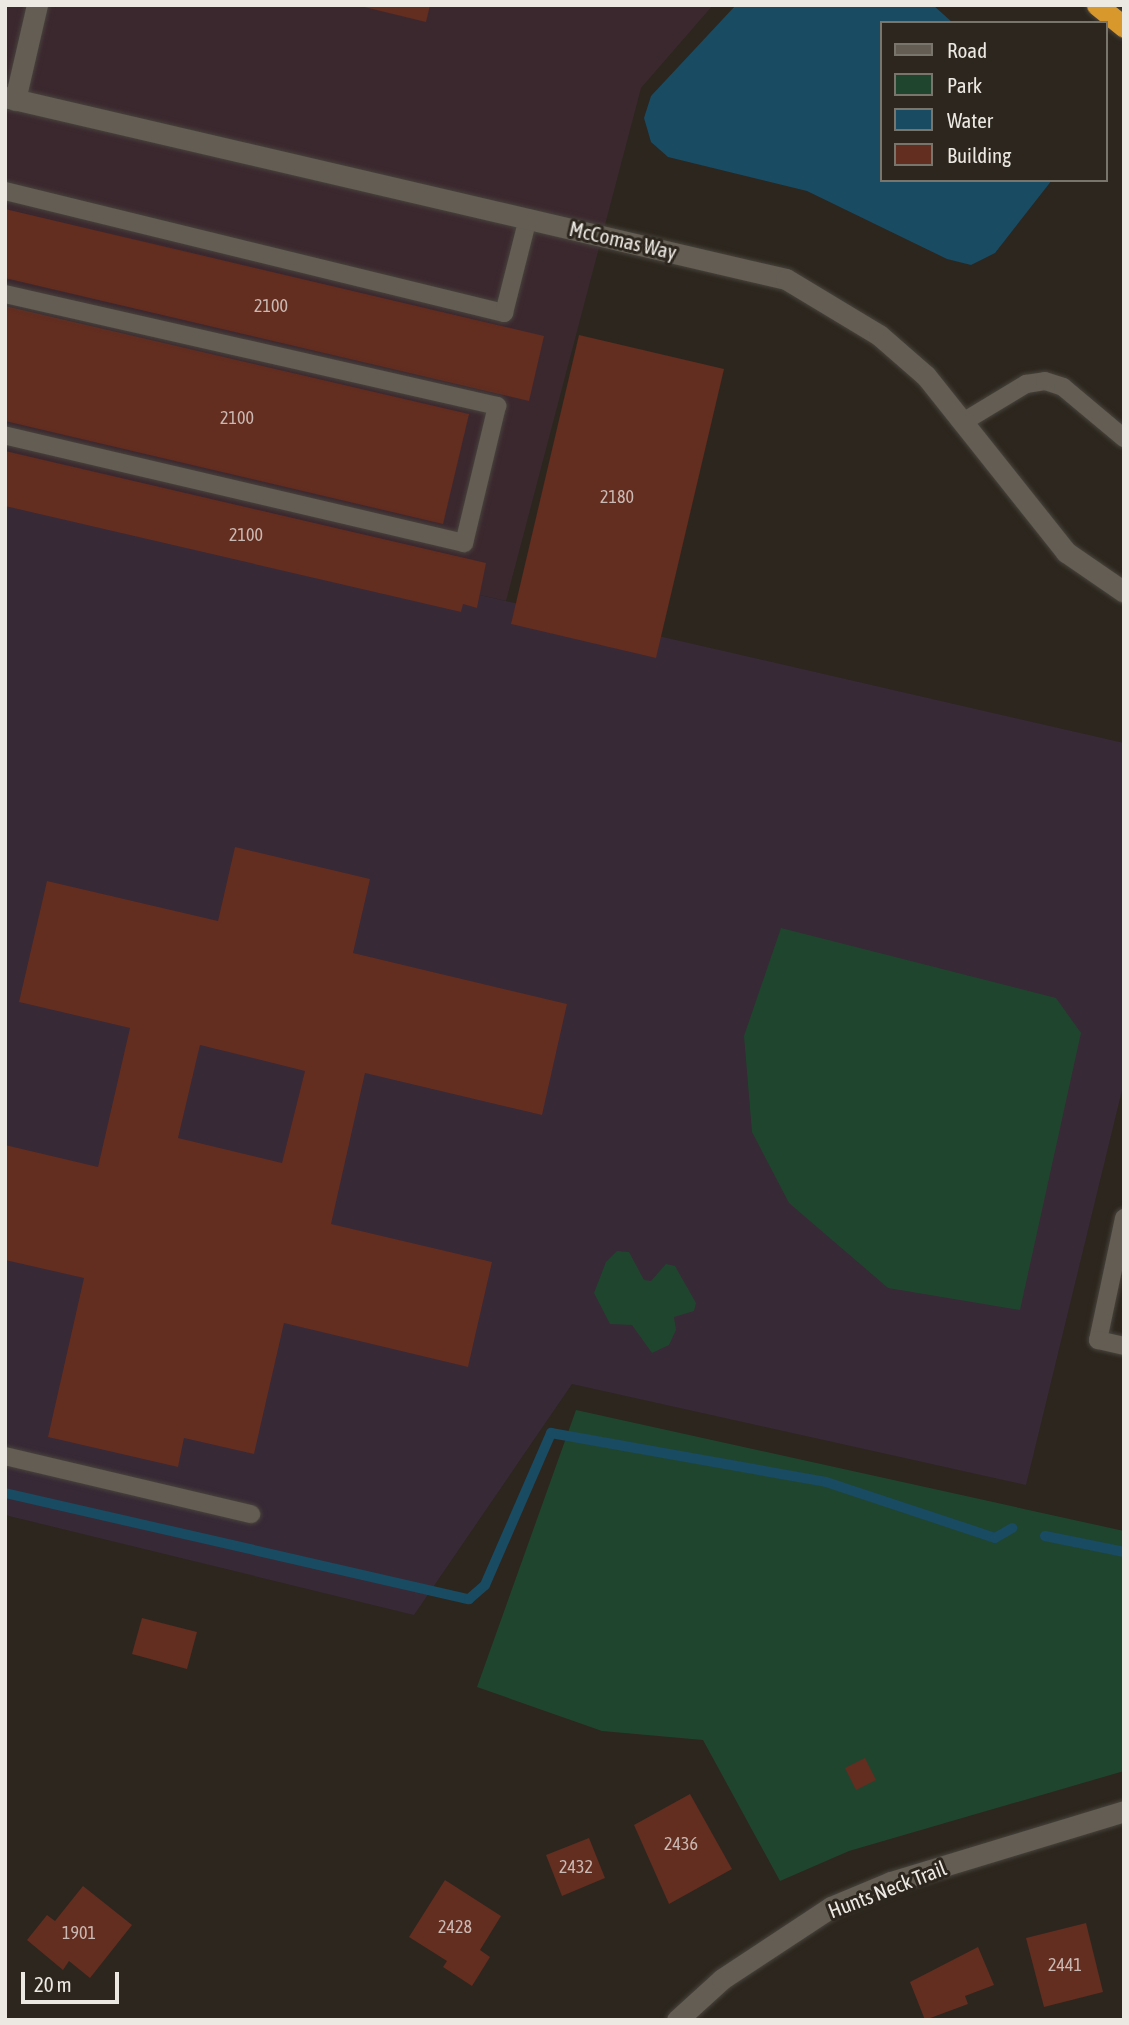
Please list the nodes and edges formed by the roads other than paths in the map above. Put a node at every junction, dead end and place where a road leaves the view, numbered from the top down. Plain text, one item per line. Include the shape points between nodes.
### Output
1 (37, 5) edge
2 (1097, 5) edge
3 (1124, 27) edge
4 (10, 99) edge
5 (5, 191) edge
6 (528, 218) junction
7 (5, 294) edge
8 (963, 422) junction
9 (5, 435) edge
10 (1124, 438) edge
11 (1124, 592) edge
12 (1124, 1218) edge
13 (1124, 1346) edge
14 (5, 1457) edge
15 (251, 1514) dead end
16 (1124, 1811) edge
17 (677, 2020) edge

1 - 4 street
2 - 3 highway
4 - 6 street, McComas Way
5 - 6 lane via 504,313
6 - 8 street, McComas Way via 786,279 880,335 926,376
7 - 9 lane via 498,406 464,543
8 - 10 lane via 1026,384 1045,381 1063,387
8 - 11 street, McComas Way via 1066,552
12 - 13 lane via 1098,1340
14 - 15 lane
16 - 17 street, Hunts Neck Trail via 891,1882 831,1908 722,1979

